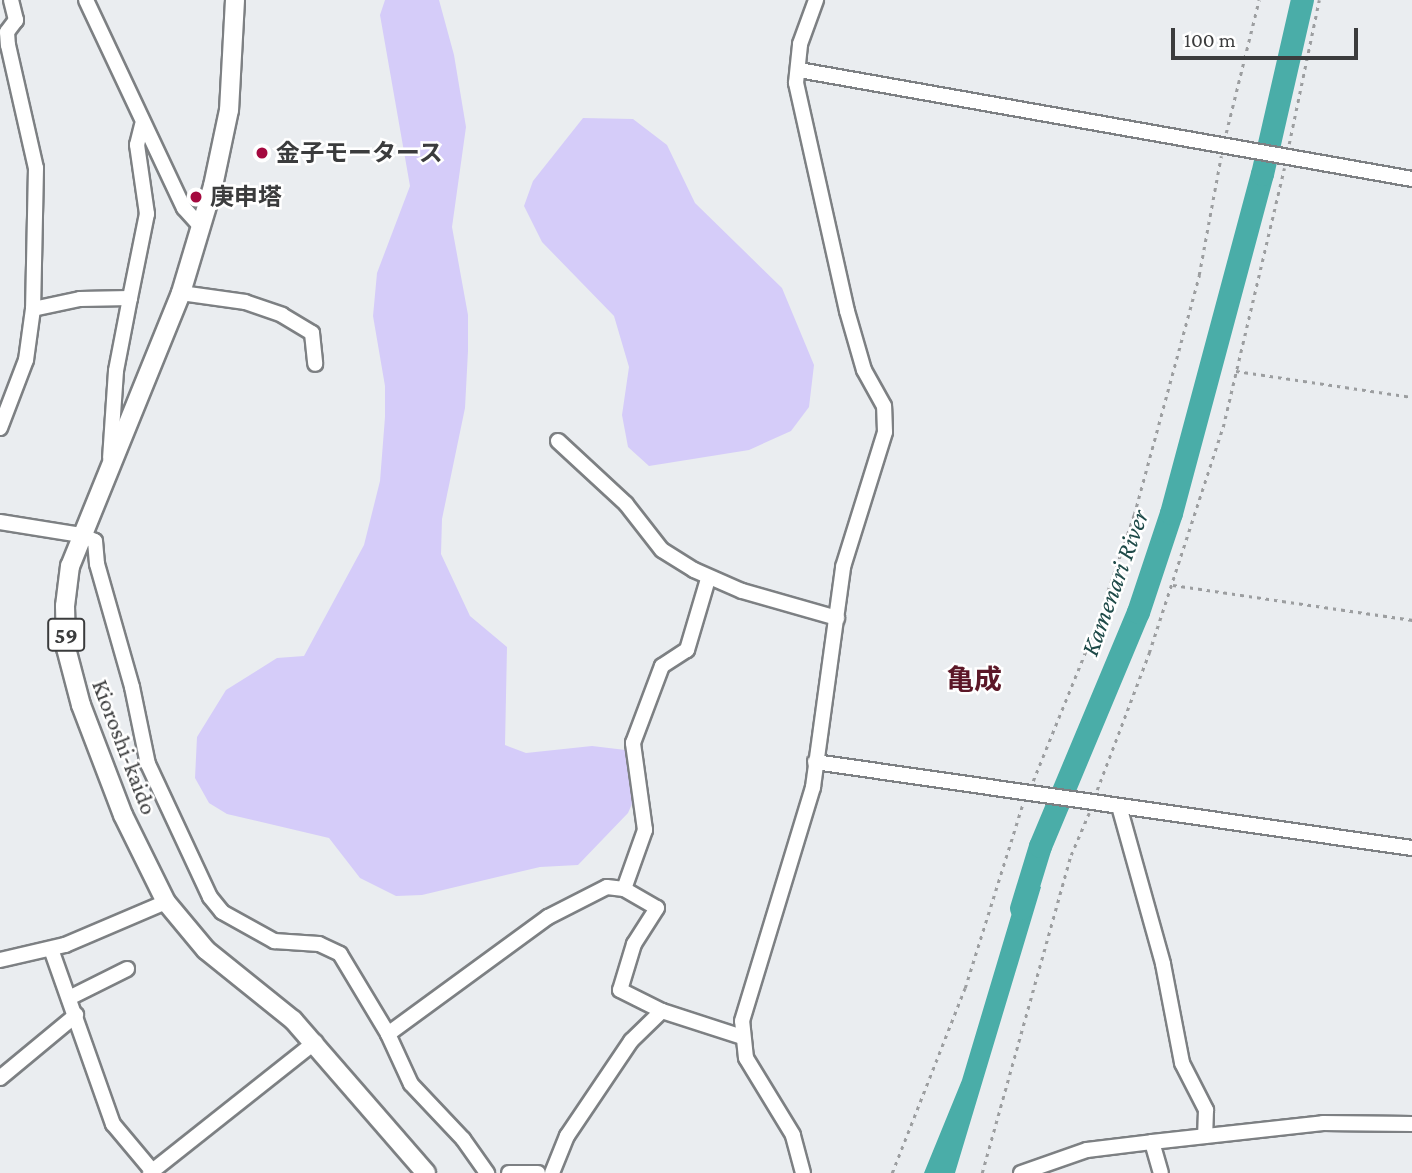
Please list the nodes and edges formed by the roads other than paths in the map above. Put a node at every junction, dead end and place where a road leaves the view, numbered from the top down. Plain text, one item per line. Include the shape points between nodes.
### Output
1 (11, 0) edge
2 (86, 0) edge
3 (235, 0) edge
4 (816, 0) edge
5 (799, 70) junction
6 (142, 125) junction
7 (1412, 179) edge
8 (201, 227) junction
9 (181, 293) junction
10 (130, 299) junction
11 (33, 309) junction
12 (315, 364) dead end
13 (0, 428) edge
14 (558, 441) dead end
15 (110, 465) junction
16 (0, 522) edge
17 (81, 535) junction
18 (708, 579) junction
19 (837, 618) junction
20 (815, 762) junction
21 (1119, 806) junction
22 (1412, 848) edge
23 (624, 889) junction
24 (166, 902) junction
25 (51, 949) junction
26 (0, 960) edge
27 (127, 969) dead end
28 (69, 998) junction
29 (662, 1011) junction
30 (76, 1015) junction
31 (388, 1034) junction
32 (742, 1037) junction
33 (315, 1042) junction
34 (0, 1078) edge
35 (1412, 1124) edge
36 (1205, 1136) junction
37 (1152, 1142) junction
38 (152, 1172) edge
39 (426, 1173) edge
40 (487, 1173) edge
41 (509, 1173) edge
42 (538, 1173) edge
43 (552, 1173) edge
44 (803, 1173) edge
45 (1021, 1173) edge
46 (1161, 1173) edge

1 - 11 street via 16,20 7,32 8,45 36,168
2 - 6 street
3 - 8 main road, Kioroshi-kaido / 59 via 229,110
4 - 5 street via 800,44
5 - 7 street via 1287,153
5 - 19 street via 796,83 847,311 864,370 884,406 885,432 843,567
6 - 8 street via 184,208
6 - 10 street via 137,145 147,214
8 - 9 main road, Kioroshi-kaido / 59
9 - 12 street via 245,302 282,315 312,333
9 - 15 main road, Kioroshi-kaido / 59
10 - 11 street via 80,299
10 - 15 street via 116,371
11 - 13 street via 26,360
14 - 18 street via 625,504 662,550
15 - 17 main road, Kioroshi-kaido / 59
16 - 17 street
17 - 24 main road, Kioroshi-kaido / 59 via 65,606 69,659 81,705 123,815
17 - 31 street via 96,541 97,564 132,687 148,764 210,897 222,912 274,941 319,944 340,954
18 - 19 street
18 - 23 street via 687,650 662,666 633,743 645,830
19 - 20 street
20 - 21 street
20 - 32 street via 813,787 742,1021
21 - 22 street
21 - 36 street via 1163,964 1182,1063 1206,1110
23 - 29 street via 657,908 634,944 620,990
23 - 31 street via 607,887 548,917
24 - 25 street
24 - 33 main road, Kioroshi-kaido / 59 via 206,950 271,999
25 - 26 street
25 - 28 street
27 - 28 street
28 - 30 street
29 - 32 street
29 - 43 street via 631,1041 568,1136
30 - 34 street
30 - 38 street via 113,1124
31 - 40 street via 411,1084 463,1139
32 - 44 street via 746,1058 793,1135
33 - 38 street
33 - 39 main road, Kioroshi-kaido / 59
35 - 36 street via 1323,1123
36 - 37 street
37 - 45 street via 1087,1150
37 - 46 street
41 - 42 street

